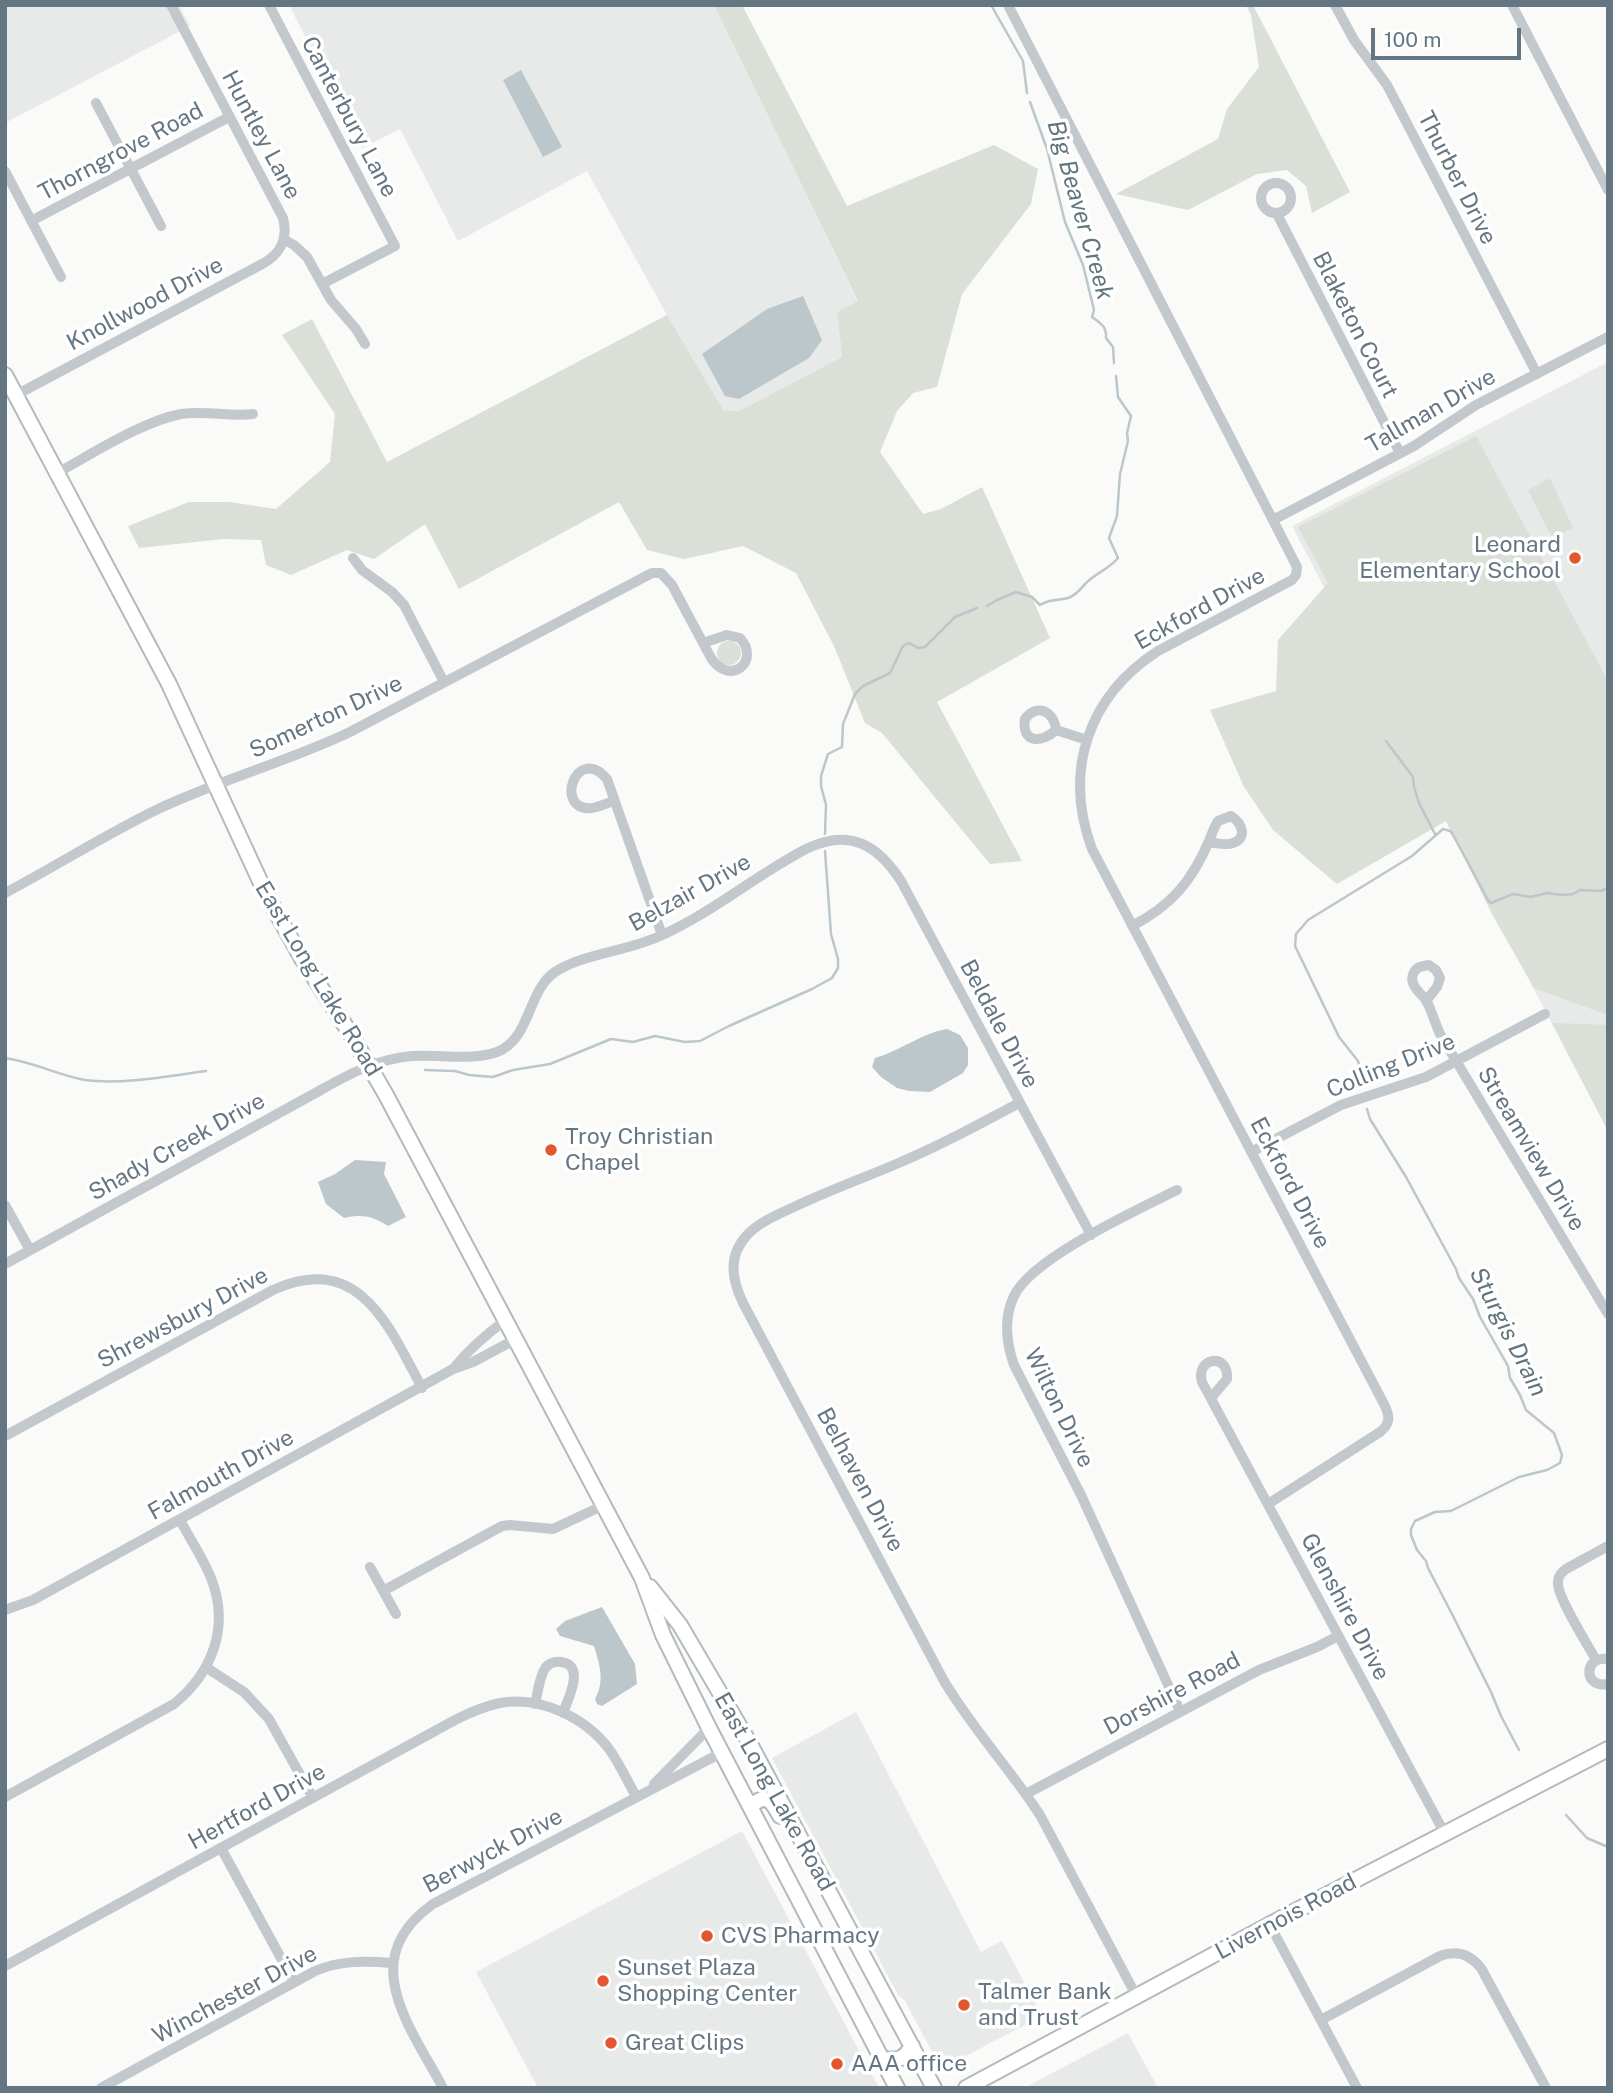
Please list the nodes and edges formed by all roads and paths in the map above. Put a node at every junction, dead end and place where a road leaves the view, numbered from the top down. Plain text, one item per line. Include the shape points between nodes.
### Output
1 (171, 5) edge
2 (269, 5) edge
3 (1007, 5) edge
4 (1335, 5) edge
5 (1512, 5) edge
6 (96, 103) dead end
7 (229, 117) junction
8 (130, 169) junction
9 (5, 171) edge
10 (1608, 190) edge
11 (1277, 214) dead end
12 (32, 221) junction
13 (161, 226) dead end
14 (285, 240) junction
15 (61, 277) dead end
16 (322, 284) junction
17 (1608, 337) edge
18 (365, 344) dead end
19 (1537, 374) junction
20 (5, 375) edge
21 (16, 395) junction
22 (253, 414) dead end
23 (1400, 453) junction
24 (58, 473) junction
25 (1273, 520) junction
26 (352, 558) dead end
27 (703, 643) junction
28 (444, 682) junction
29 (1056, 730) dead end
30 (1087, 740) junction
31 (216, 785) junction
32 (614, 801) junction
33 (861, 842) joint
34 (1209, 842) dead end
35 (5, 893) edge
36 (1132, 926) junction
37 (662, 935) junction
38 (1426, 1001) dead end
39 (1545, 1014) dead end
40 (1456, 1061) junction
41 (369, 1065) junction
42 (1019, 1102) junction
43 (1251, 1152) junction
44 (1177, 1190) dead end
45 (5, 1205) edge
46 (1091, 1235) junction
47 (30, 1250) junction
48 (5, 1264) edge
49 (1608, 1314) edge
50 (506, 1320) junction
51 (516, 1339) junction
52 (453, 1369) junction
53 (422, 1388) junction
54 (1210, 1398) dead end
55 (5, 1436) edge
56 (1268, 1504) junction
57 (604, 1505) junction
58 (180, 1520) junction
59 (1608, 1546) edge
60 (370, 1567) dead end
61 (642, 1578) junction
62 (383, 1591) junction
63 (5, 1610) edge
64 (396, 1614) dead end
65 (1338, 1636) junction
66 (1608, 1659) edge
67 (1596, 1660) junction
68 (207, 1668) junction
69 (1608, 1684) edge
70 (690, 1689) junction
71 (535, 1704) junction
72 (1180, 1711) junction
73 (563, 1713) junction
74 (709, 1728) junction
75 (1608, 1749) edge
76 (754, 1752) junction
77 (722, 1753) junction
78 (646, 1791) junction
79 (1026, 1794) junction
80 (636, 1796) junction
81 (5, 1797) edge
82 (313, 1798) junction
83 (751, 1805) junction
84 (1445, 1834) junction
85 (221, 1848) junction
86 (1270, 1925) junction
87 (393, 1963) junction
88 (5, 1966) edge
89 (877, 1980) junction
90 (294, 1982) junction
91 (1137, 1997) junction
92 (1321, 2020) junction
93 (912, 2046) junction
94 (881, 2059) junction
95 (101, 2088) edge
96 (443, 2088) edge
97 (897, 2088) edge
98 (934, 2088) edge
99 (966, 2088) edge
100 (1357, 2088) edge
101 (1546, 2088) edge

1 - 7 street, Huntley Lane
2 - 16 street, Canterbury Lane via 395,246
3 - 25 street, Eckford Drive
4 - 19 street, Thurber Drive via 1387,85
5 - 10 street
6 - 8 street
7 - 8 street, Thorngrove Road
7 - 14 street, Huntley Lane via 283,218
8 - 12 street, Thorngrove Road
8 - 13 street
9 - 12 street
11 - 23 street, Blaketon Court
12 - 15 street
14 - 16 street via 302,250
14 - 21 street, Knollwood Drive via 264,263
16 - 18 street
17 - 19 street, Tallman Drive
19 - 23 street, Tallman Drive via 1476,405
20 - 21 main road, East Long Lake Road
21 - 24 main road, East Long Lake Road
22 - 24 street via 192,413 163,419
23 - 25 street, Tallman Drive
24 - 31 main road, East Long Lake Road via 169,684
25 - 30 street, Eckford Drive via 1296,564 1292,580 1143,661 1111,694
26 - 28 street via 404,605
27 - 27 street via 726,672 736,670 748,656 740,638 727,635
27 - 28 street, Somerton Drive via 672,585 661,573 652,573
28 - 31 street, Somerton Drive via 326,743
29 - 30 street
30 - 36 street, Eckford Drive via 1080,780 1083,821 1092,849
31 - 35 street, Somerton Drive via 154,811
31 - 41 main road, East Long Lake Road via 265,894
32 - 32 street via 607,779 597,770 584,770 573,778 572,796 580,805 592,808
32 - 37 street
33 - 37 street, Belzair Drive via 841,840 813,846
33 - 42 street, Beldale Drive via 886,859 901,881
34 - 36 street via 1189,880 1171,900
36 - 43 street, Eckford Drive
37 - 41 street, Belzair Drive via 556,971 538,989 517,1034 496,1052 414,1056
38 - 40 street, Streamview Drive
39 - 40 street, Colling Drive
40 - 43 street, Colling Drive via 1411,1083 1341,1105
40 - 49 street, Streamview Drive
41 - 47 street, Shady Creek Drive
41 - 50 main road, East Long Lake Road
42 - 46 street, Beldale Drive
42 - 79 street, Belhaven Drive via 931,1149 760,1224 739,1247 732,1269 743,1303 944,1681
43 - 56 street, Eckford Drive via 1389,1416 1380,1432
44 - 46 street, Wilton Drive
45 - 47 street
46 - 72 street, Wilton Drive via 1040,1266 1020,1287 1006,1324 1009,1352 1081,1495
47 - 48 street, Shady Creek Drive
50 - 51 main road, East Long Lake Road
50 - 52 street, Falmouth Drive via 468,1350
51 - 52 street, Falmouth Drive
51 - 57 main road, East Long Lake Road
52 - 53 street, Falmouth Drive
53 - 55 street, Shrewsbury Drive via 369,1301 344,1285 311,1279 273,1290
53 - 58 street, Falmouth Drive
54 - 56 street, Glenshire Drive
56 - 65 street, Glenshire Drive
57 - 61 main road, East Long Lake Road
57 - 62 street via 553,1529 510,1525 495,1529
58 - 63 street, Falmouth Drive via 33,1600
58 - 68 street via 207,1569 218,1606 216,1641
59 - 67 street via 1566,1569 1558,1584
60 - 62 street
61 - 70 main road, East Long Lake Road
61 - 76 main road, East Long Lake Road via 680,1625
62 - 64 street
65 - 72 street, Dorshire Road
65 - 84 street, Glenshire Drive
66 - 67 street
67 - 69 street via 1589,1676 1598,1685
68 - 81 street via 174,1704
68 - 82 street via 244,1692 270,1719
70 - 74 main road, East Long Lake Road
70 - 76 main road via 695,1682 705,1682 741,1745
71 - 73 street, Hertford Drive
71 - 73 street via 545,1669 552,1662 562,1662 571,1667 575,1678
71 - 82 street, Hertford Drive via 514,1702 482,1708
72 - 79 street, Dorshire Road
73 - 80 street, Hertford Drive via 601,1740
74 - 77 main road, East Long Lake Road
74 - 78 street, Berwyck Drive
75 - 84 main road, Livernois Road
76 - 89 main road, East Long Lake Road
77 - 78 street, Berwyck Drive
77 - 83 main road, East Long Lake Road
78 - 80 street, Berwyck Drive
79 - 91 street, Belhaven Drive
80 - 87 street, Berwyck Drive via 433,1904 404,1932
82 - 85 street, Hertford Drive
83 - 89 main road via 766,1798 772,1802 859,1963
83 - 94 main road, East Long Lake Road
84 - 86 main road, Livernois Road
85 - 88 street, Hertford Drive
85 - 90 street
86 - 91 main road, Livernois Road
86 - 92 street
87 - 90 street, Winchester Drive via 346,1962
87 - 96 street, Berwyck Drive via 399,2006
89 - 93 main road, East Long Lake Road
90 - 95 street, Winchester Drive
91 - 99 main road, Livernois Road
92 - 100 street
92 - 101 street via 1440,1956 1465,1955 1481,1968
93 - 94 main road via 899,2059
93 - 98 main road, East Long Lake Road
94 - 97 main road, East Long Lake Road

